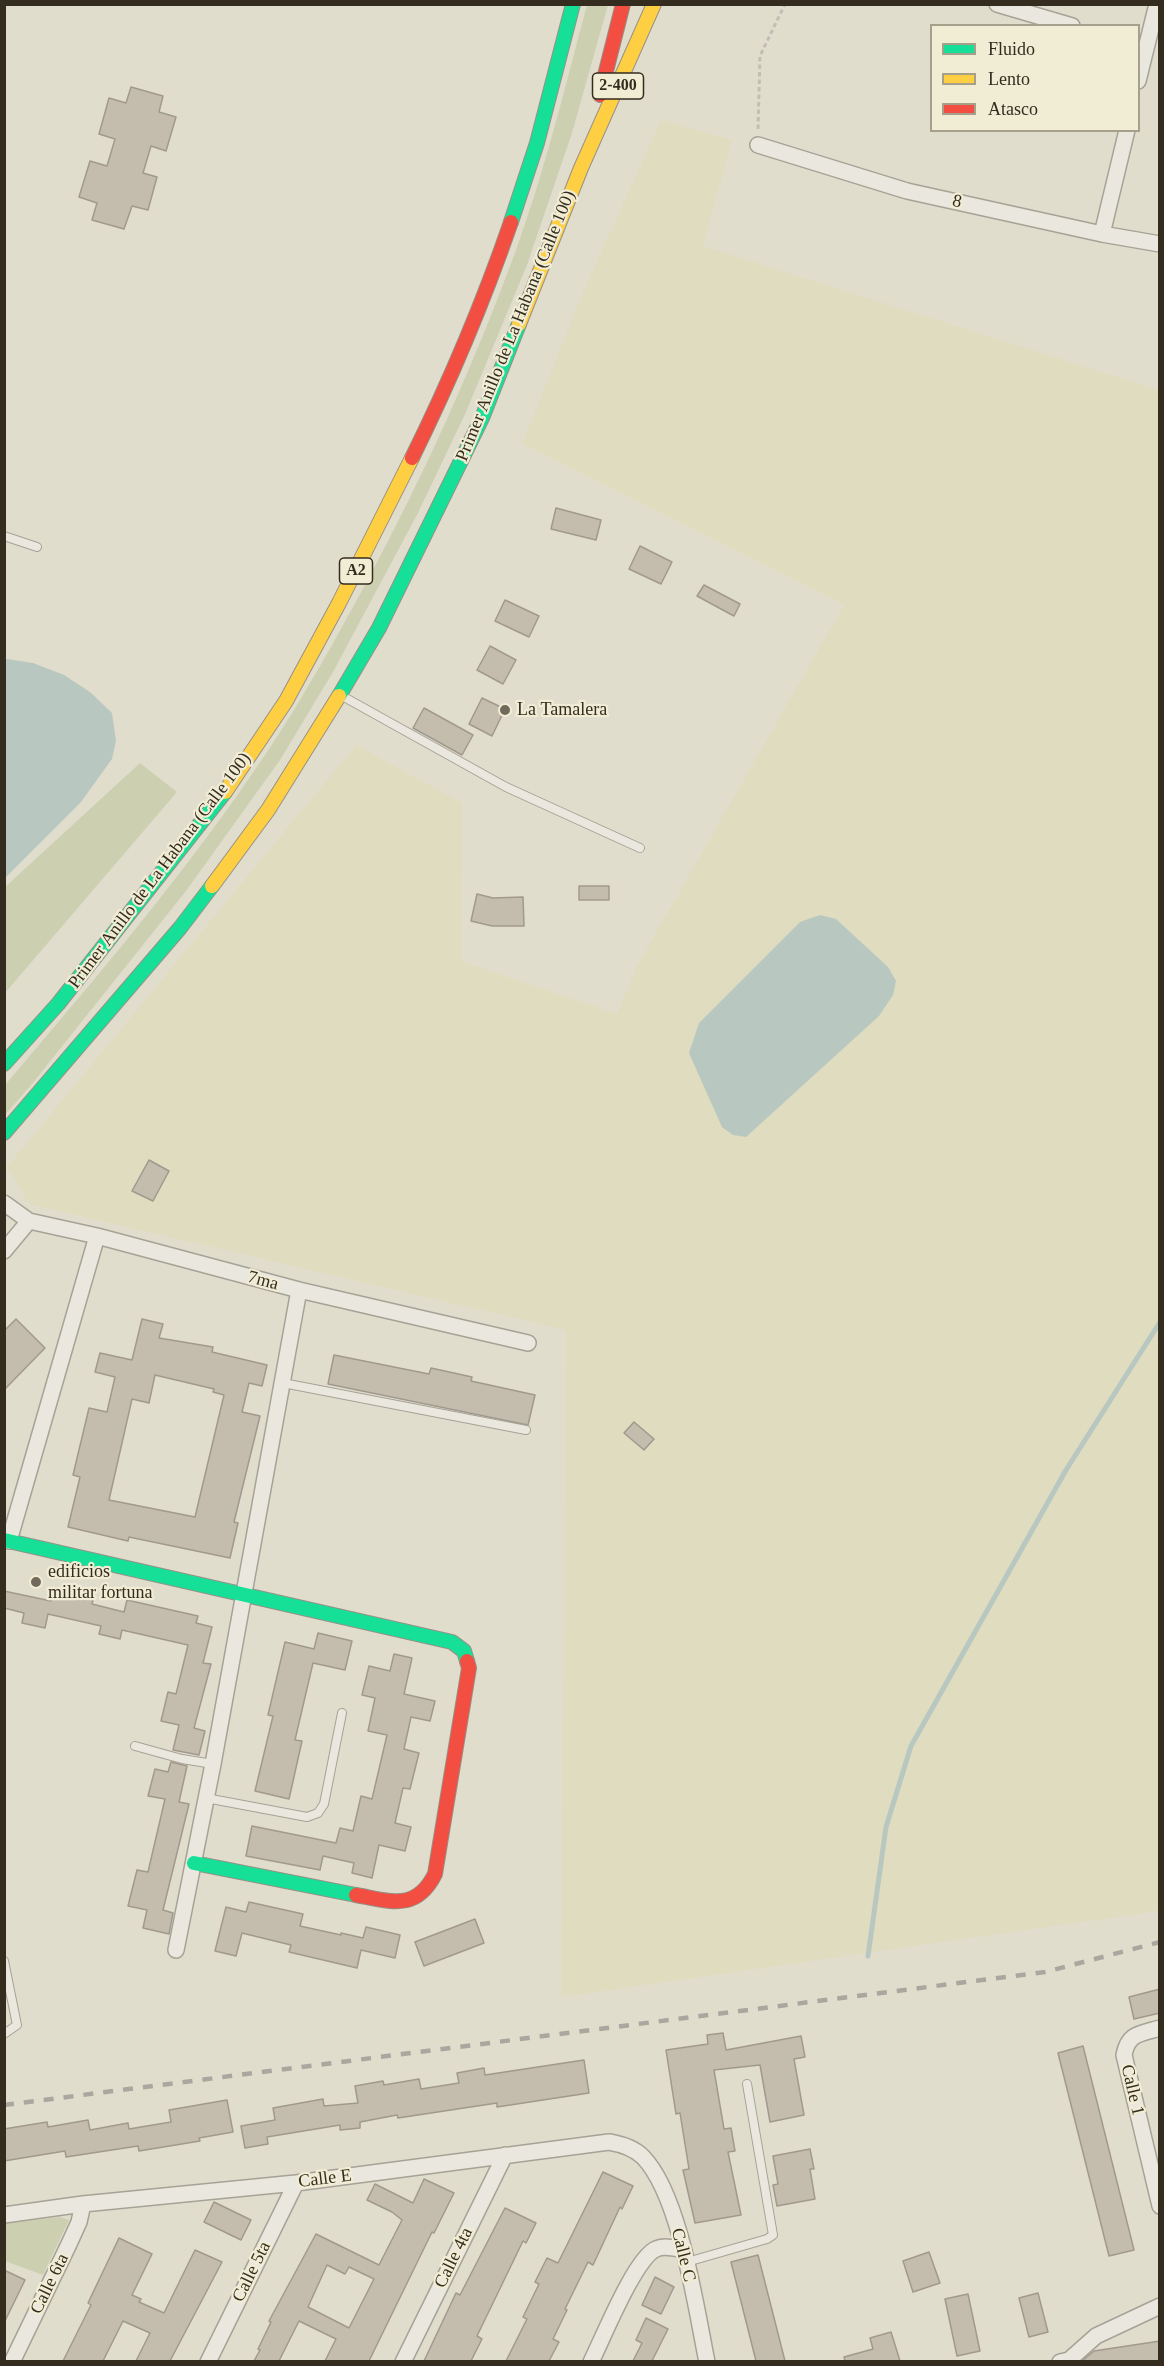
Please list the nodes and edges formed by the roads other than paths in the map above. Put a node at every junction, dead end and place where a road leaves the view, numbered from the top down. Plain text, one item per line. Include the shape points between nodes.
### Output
1 (573, 4) edge
2 (623, 4) edge
3 (654, 4) edge
4 (997, 4) edge
5 (1157, 4) edge
6 (1065, 24) edge
7 (1148, 46) edge
8 (1140, 74) edge
9 (1127, 132) edge
10 (758, 145) road end
11 (581, 168) junction
12 (1102, 234) junction
13 (1160, 244) edge
14 (4, 536) edge
15 (37, 547) dead end
16 (340, 695) junction
17 (640, 848) dead end
18 (4, 1064) edge
19 (4, 1133) edge
20 (4, 1203) edge
21 (29, 1221) junction
22 (97, 1236) junction
23 (4, 1251) edge
24 (299, 1290) junction
25 (528, 1343) dead end
26 (283, 1383) junction
27 (526, 1430) dead end
28 (7, 1541) edge
29 (244, 1594) junction
30 (342, 1713) dead end
31 (135, 1746) dead end
32 (213, 1764) junction
33 (206, 1798) junction
34 (194, 1863) junction
35 (176, 1950) dead end
36 (4, 1961) edge
37 (1160, 2028) edge
38 (4, 2034) edge
39 (747, 2084) dead end
40 (505, 2155) junction
41 (642, 2156) joint
42 (296, 2183) junction
43 (83, 2204) junction
44 (1160, 2206) edge
45 (4, 2215) edge
46 (685, 2256) junction
47 (1160, 2306) edge
48 (12, 2361) edge
49 (208, 2361) edge
50 (403, 2361) edge
51 (591, 2361) edge
52 (706, 2361) edge
53 (1066, 2361) edge

1 - 18 main road, Primer Anillo de La Habana (Calle 100) / A2 via 537,143 494,271 442,398 334,613 286,701 225,792 58,1004
2 - 11 main road, A2
3 - 11 main road, 2-400
4 - 6 street
5 - 7 street
7 - 8 street
9 - 12 street
10 - 12 street, 8 via 906,190
11 - 16 main road, Primer Anillo de La Habana (Calle 100) / A2 via 482,418 379,628
12 - 13 street, 8
14 - 15 lane
16 - 17 lane via 506,787
16 - 19 main road, Primer Anillo de La Habana (Calle 100) / A2 via 268,810 180,928
20 - 21 street, 7ma
21 - 22 street, 7ma
21 - 23 street
22 - 24 street, 7ma
22 - 28 street
24 - 25 street, 7ma
24 - 26 street
26 - 27 lane
26 - 29 street
28 - 29 main road
29 - 32 street
29 - 34 main road via 452,1642 464,1651 469,1668 438,1867 423,1893 398,1903
30 - 33 lane via 324,1804 318,1813 307,1817
31 - 32 lane
32 - 33 street
33 - 34 street
34 - 35 street
36 - 38 lane via 17,2025
37 - 44 street, Calle 1 via 1133,2036 1126,2043 1124,2055
39 - 46 lane via 773,2235
40 - 41 street, Calle E via 609,2142
40 - 42 street, Calle E
40 - 50 street, Calle 4ta
41 - 46 street, Calle C via 663,2189
42 - 43 street, Calle E
42 - 49 street, Calle 5ta
43 - 45 street, Calle E
43 - 48 street, Calle 6ta via 79,2222
46 - 51 street via 663,2246 647,2254
46 - 52 street, Calle C
47 - 53 street via 1096,2336

